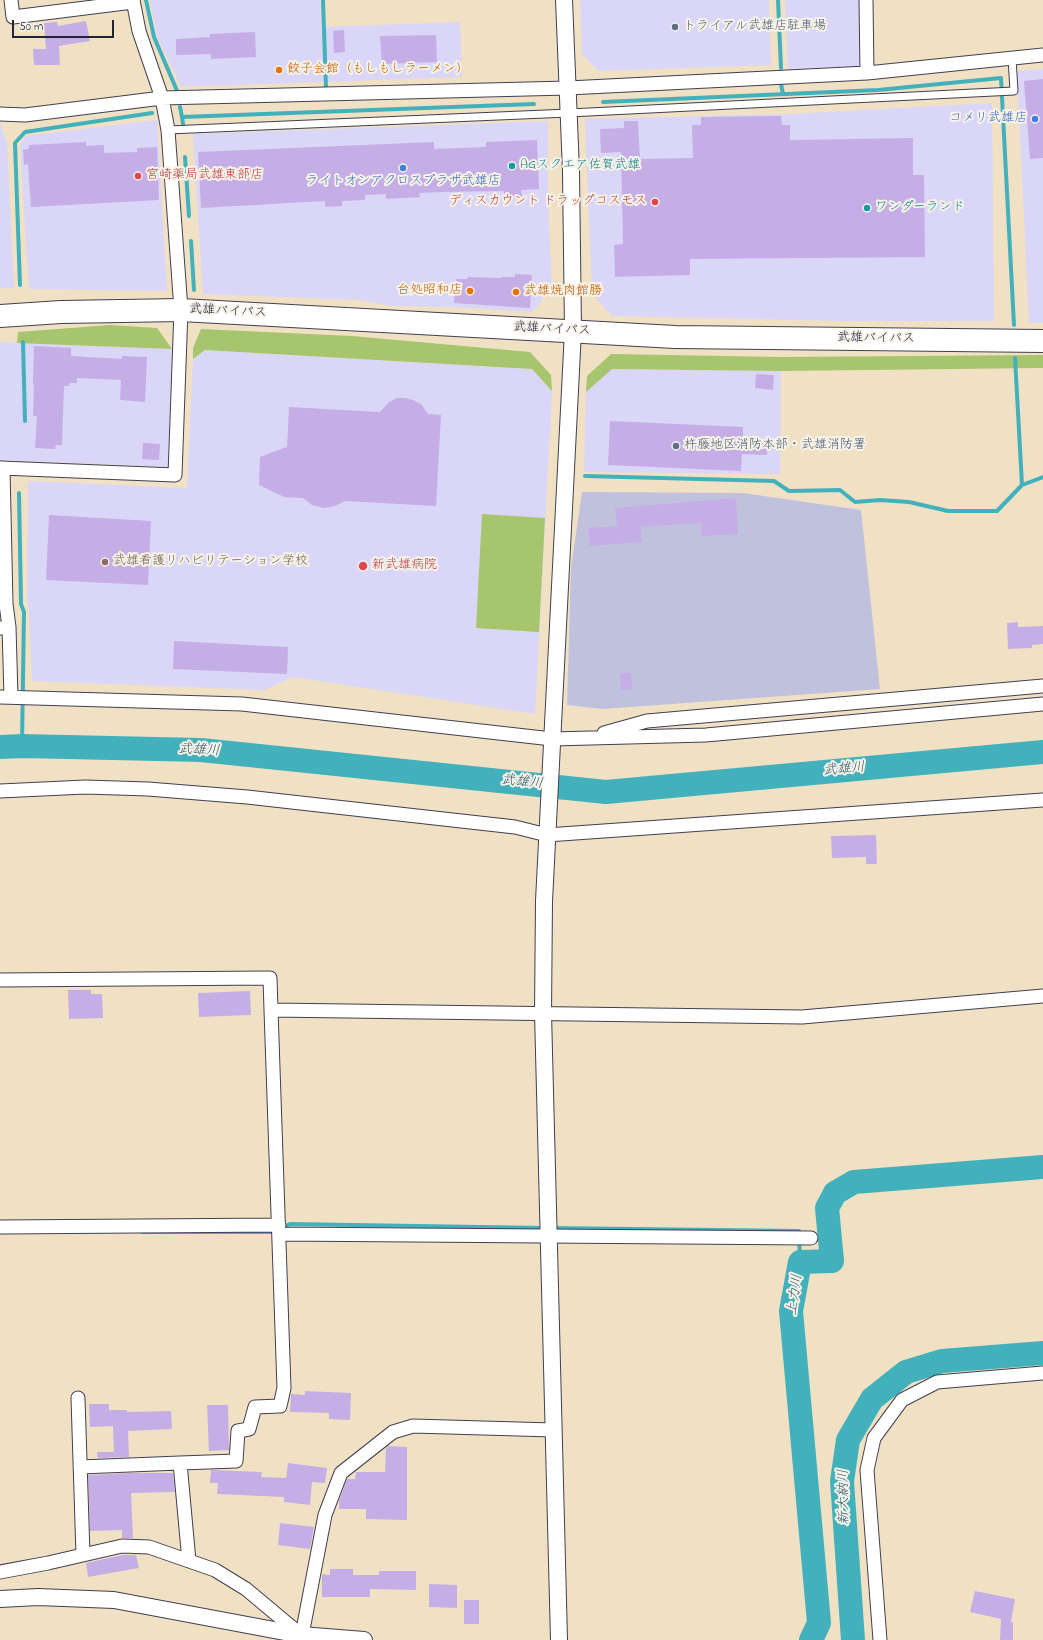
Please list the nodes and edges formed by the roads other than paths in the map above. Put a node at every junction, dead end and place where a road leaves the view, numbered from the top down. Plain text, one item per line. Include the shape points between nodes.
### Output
1 (11, 0) edge
2 (564, 0) edge
3 (866, 0) edge
4 (133, 1) edge
5 (1043, 55) edge
6 (1012, 58) junction
7 (867, 73) junction
8 (568, 88) junction
9 (162, 98) junction
10 (569, 113) junction
11 (0, 114) edge
12 (168, 130) junction
13 (0, 308) edge
14 (181, 310) junction
15 (61, 312) junction
16 (0, 316) edge
17 (573, 331) junction
18 (1043, 341) edge
19 (2, 468) edge
20 (5, 628) edge
21 (1043, 686) edge
22 (5, 697) edge
23 (1043, 704) edge
24 (586, 738) junction
25 (552, 741) junction
26 (0, 791) edge
27 (1043, 800) edge
28 (547, 833) junction
29 (0, 980) edge
30 (1043, 996) edge
31 (271, 1010) junction
32 (543, 1013) junction
33 (0, 1227) edge
34 (279, 1229) junction
35 (549, 1237) junction
36 (811, 1238) dead end
37 (1043, 1373) edge
38 (78, 1398) dead end
39 (554, 1430) junction
40 (180, 1463) junction
41 (80, 1467) junction
42 (83, 1555) junction
43 (189, 1561) junction
44 (0, 1572) edge
45 (0, 1599) edge
46 (301, 1638) edge
47 (364, 1640) edge
48 (559, 1640) edge
49 (880, 1640) edge

1 - 4 street via 13,17
2 - 8 street
3 - 7 street
4 - 9 street via 139,31
5 - 6 street
6 - 7 street
6 - 10 lane via 1014,91
7 - 8 street
8 - 9 street
8 - 10 street
9 - 11 street via 25,115
9 - 12 street
10 - 12 lane
10 - 17 street
12 - 14 street
13 - 15 highway, 武雄バイパス
14 - 15 highway, 武雄バイパス
14 - 17 highway, 武雄バイパス
14 - 19 street via 175,475
15 - 16 highway, 武雄バイパス
17 - 18 highway, 武雄バイパス via 675,337
17 - 25 street
19 - 20 street
20 - 22 street
21 - 24 street via 647,721
22 - 25 street via 242,704
23 - 24 street via 706,735
24 - 25 street
25 - 28 street
26 - 28 street via 85,787 148,789 247,797 515,827
27 - 28 street
28 - 32 street
29 - 31 street via 270,978
30 - 32 street via 802,1017
31 - 32 street
31 - 34 street
32 - 35 street
33 - 34 street
34 - 35 street
34 - 40 street via 284,1388 280,1406 255,1407 250,1429 238,1431 236,1461
35 - 36 street
35 - 39 street
37 - 49 street via 937,1382 902,1400 874,1438 867,1470
38 - 41 street
39 - 46 street via 413,1426 393,1432 341,1473 325,1515
39 - 48 street
40 - 41 street
40 - 43 street
41 - 42 street
42 - 43 street via 122,1546 149,1547
42 - 44 street
43 - 46 street via 215,1570 246,1589
45 - 46 street via 38,1597 114,1600
46 - 47 street

